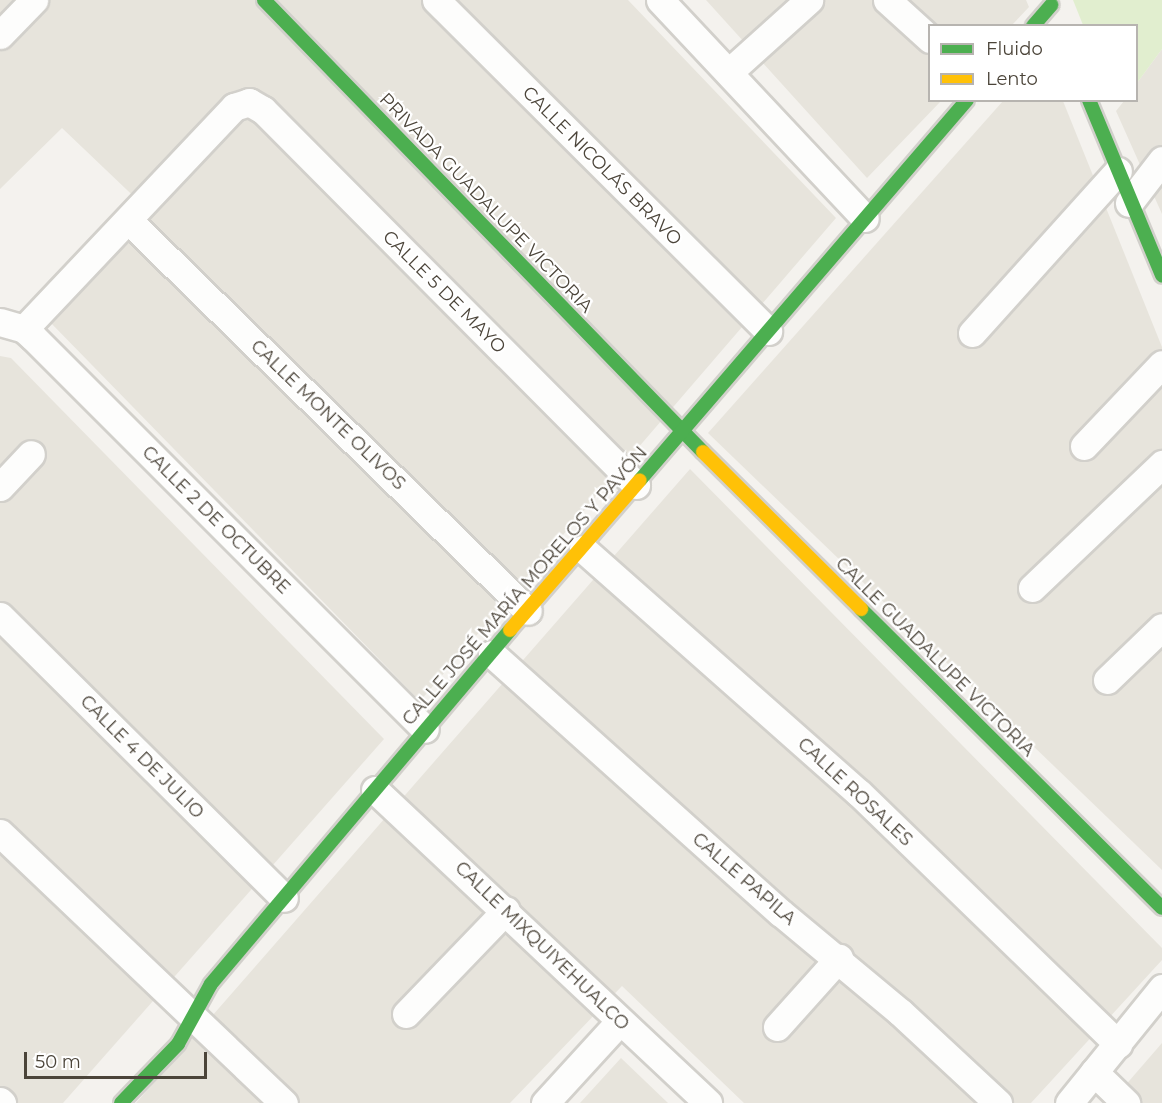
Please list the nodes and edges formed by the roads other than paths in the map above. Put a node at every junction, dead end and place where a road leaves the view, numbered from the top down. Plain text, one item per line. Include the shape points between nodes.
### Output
1 (34, 0) edge
2 (264, 0) edge
3 (436, 0) edge
4 (660, 0) edge
5 (809, 0) edge
6 (887, 0) edge
7 (1050, 2) edge
8 (1034, 24) edge
9 (1058, 24) edge
10 (0, 34) edge
11 (928, 37) edge
12 (729, 72) junction
13 (965, 102) edge
14 (1090, 102) edge
15 (1162, 160) edge
16 (1118, 171) junction
17 (1130, 203) junction
18 (865, 218) junction
19 (128, 220) junction
20 (1162, 275) edge
21 (12, 326) edge
22 (768, 331) junction
23 (972, 333) dead end
24 (1162, 364) edge
25 (683, 432) junction
26 (1084, 446) dead end
27 (32, 454) dead end
28 (1162, 464) edge
29 (636, 485) junction
30 (0, 487) edge
31 (583, 549) junction
32 (1032, 588) dead end
33 (528, 611) junction
34 (0, 616) edge
35 (1162, 627) edge
36 (492, 654) junction
37 (1107, 680) dead end
38 (425, 729) junction
39 (375, 790) junction
40 (0, 834) edge
41 (285, 898) junction
42 (1162, 908) edge
43 (506, 910) junction
44 (839, 958) junction
45 (1162, 988) edge
46 (406, 1014) dead end
47 (194, 1015) junction
48 (620, 1021) junction
49 (777, 1027) dead end
50 (1118, 1044) junction
51 (1094, 1072) junction
52 (121, 1103) edge
53 (284, 1103) edge
54 (545, 1103) edge
55 (708, 1103) edge
56 (998, 1103) edge
57 (1069, 1103) edge
58 (1126, 1103) edge

1 - 10 street
2 - 25 street, PRIVADA GUADALUPE VICTORIA
3 - 22 street, CALLE NICOLÁS BRAVO
4 - 12 street
5 - 12 street
6 - 11 street
7 - 8 street
7 - 9 street
12 - 18 street
13 - 18 street, CALLE JOSÉ MARÍA MORELOS Y PAVÓN
14 - 16 street
15 - 17 street
16 - 17 street
16 - 23 street
17 - 20 street
18 - 22 street, CALLE JOSÉ MARÍA MORELOS Y PAVÓN
19 - 21 street
19 - 29 street, CALLE 5 DE MAYO via 234,107 249,102 263,110
19 - 33 street, CALLE MONTE OLIVOS
21 - 38 street, CALLE 2 DE OCTUBRE
22 - 25 street, CALLE JOSÉ MARÍA MORELOS Y PAVÓN
24 - 26 street
25 - 29 street, CALLE JOSÉ MARÍA MORELOS Y PAVÓN
25 - 42 street, CALLE GUADALUPE VICTORIA
27 - 30 street
28 - 32 street
29 - 31 street, CALLE JOSÉ MARÍA MORELOS Y PAVÓN
31 - 33 street, CALLE JOSÉ MARÍA MORELOS Y PAVÓN
31 - 50 street, CALLE ROSALES via 859,793
33 - 36 street, CALLE JOSÉ MARÍA MORELOS Y PAVÓN
34 - 41 street, CALLE 4 DE JULIO
35 - 37 street
36 - 38 street, CALLE JOSÉ MARÍA MORELOS Y PAVÓN
36 - 44 street, CALLE PAPILA via 781,914
38 - 39 street, CALLE JOSÉ MARÍA MORELOS Y PAVÓN
39 - 41 street, CALLE JOSÉ MARÍA MORELOS Y PAVÓN
39 - 43 street, CALLE MIXQUIYEHUALCO
40 - 47 street
41 - 47 street, CALLE JOSÉ MARÍA MORELOS Y PAVÓN via 211,984
43 - 46 street
43 - 48 street, CALLE MIXQUIYEHUALCO
44 - 49 street
44 - 56 street, CALLE PAPILA
45 - 50 street
47 - 52 street, CALLE JOSÉ MARÍA MORELOS Y PAVÓN via 178,1044
47 - 53 street
48 - 54 street
48 - 55 street, CALLE MIXQUIYEHUALCO
50 - 51 street
51 - 57 street
51 - 58 street

